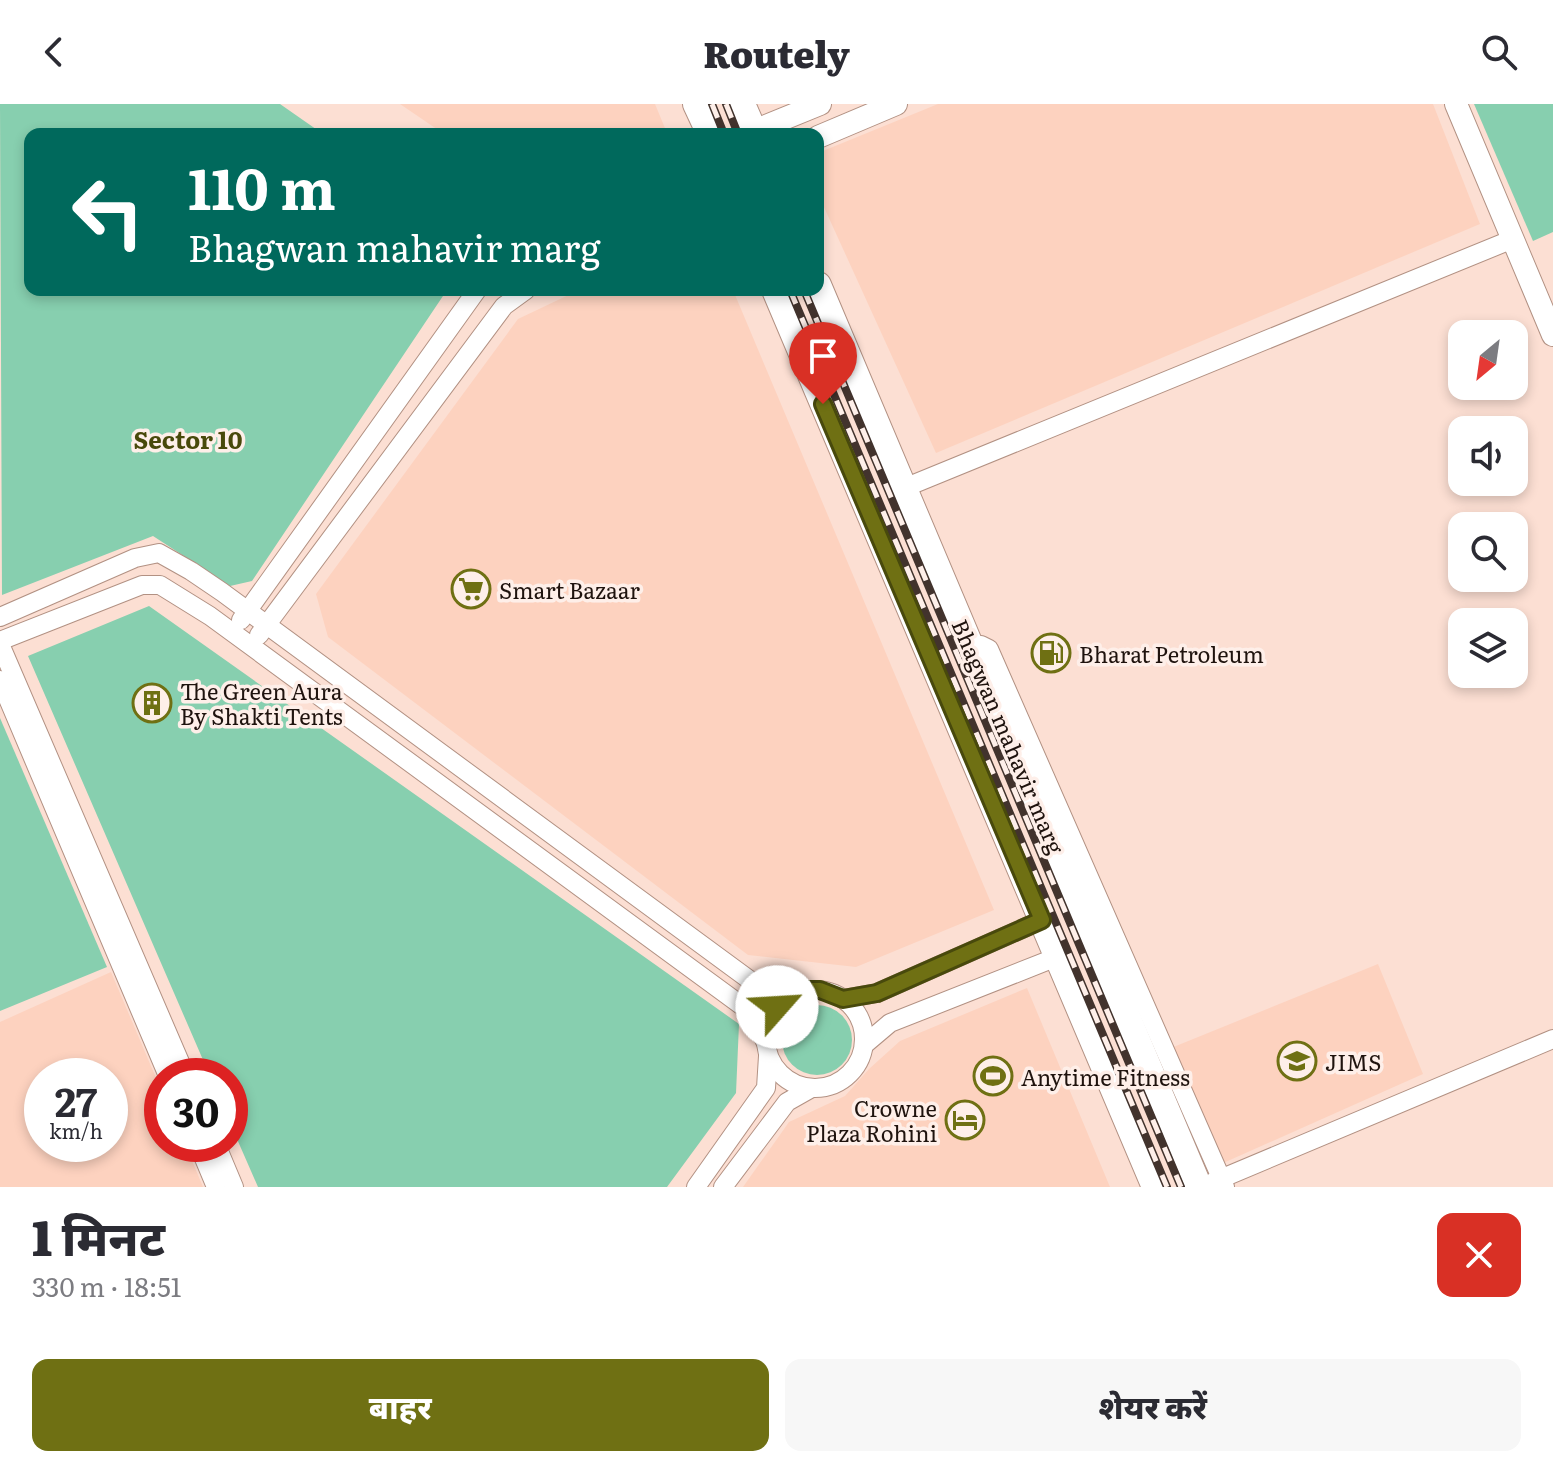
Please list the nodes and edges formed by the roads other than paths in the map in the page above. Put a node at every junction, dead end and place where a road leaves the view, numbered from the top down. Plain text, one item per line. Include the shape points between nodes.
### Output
1 (696, 104) edge
2 (742, 104) edge
3 (820, 104) edge
4 (896, 104) edge
5 (1456, 104) edge
6 (707, 128) edge
7 (753, 128) edge
8 (766, 128) edge
9 (824, 134) edge
10 (1513, 239) junction
11 (473, 296) edge
12 (518, 296) edge
13 (778, 296) edge
14 (823, 296) edge
15 (1553, 335) edge
16 (904, 488) junction
17 (247, 611) junction
18 (0, 617) edge
19 (266, 626) junction
20 (232, 632) junction
21 (0, 642) edge
22 (250, 646) junction
23 (973, 650) junction
24 (0, 680) edge
25 (993, 699) junction
26 (956, 718) junction
27 (1042, 920) junction
28 (1057, 957) junction
29 (793, 995) junction
30 (843, 999) junction
31 (1553, 1039) edge
32 (864, 1045) junction
33 (767, 1048) junction
34 (160, 1058) edge
35 (178, 1058) edge
36 (810, 1089) junction
37 (206, 1162) edge
38 (224, 1162) edge
39 (1212, 1185) edge
40 (216, 1187) edge
41 (234, 1187) edge
42 (696, 1187) edge
43 (723, 1187) edge
44 (1155, 1187) edge

1 - 6 main road
2 - 7 main road
3 - 8 street
4 - 9 street
5 - 10 street
10 - 15 street
10 - 16 street
11 - 17 street
12 - 19 street via 504,306
13 - 26 main road, Bhagwan mahavir marg
14 - 16 main road, Bhagwan mahavir marg
16 - 23 main road, Bhagwan mahavir marg
17 - 18 street via 159,553 135,558
17 - 19 street
17 - 20 street
19 - 22 street
19 - 29 street via 751,981
20 - 21 street via 160,585 142,585
20 - 22 street
21 - 35 street
22 - 33 street via 749,1011
23 - 25 main road, Bhagwan mahavir marg
23 - 39 street via 981,645 989,649
24 - 34 street
25 - 26 main road
25 - 39 main road, Bhagwan mahavir marg
26 - 27 main road, Bhagwan mahavir marg
27 - 28 main road, Bhagwan mahavir marg
27 - 30 street via 877,993
28 - 32 street via 890,1023
28 - 44 main road, Bhagwan mahavir marg
29 - 30 street via 820,990
29 - 33 street via 772,1015
30 - 32 street via 858,1015
31 - 39 street
32 - 36 street via 859,1062 843,1080
33 - 36 street via 779,1073
33 - 42 street via 766,1088
36 - 43 street via 787,1102
37 - 40 street
38 - 41 street

